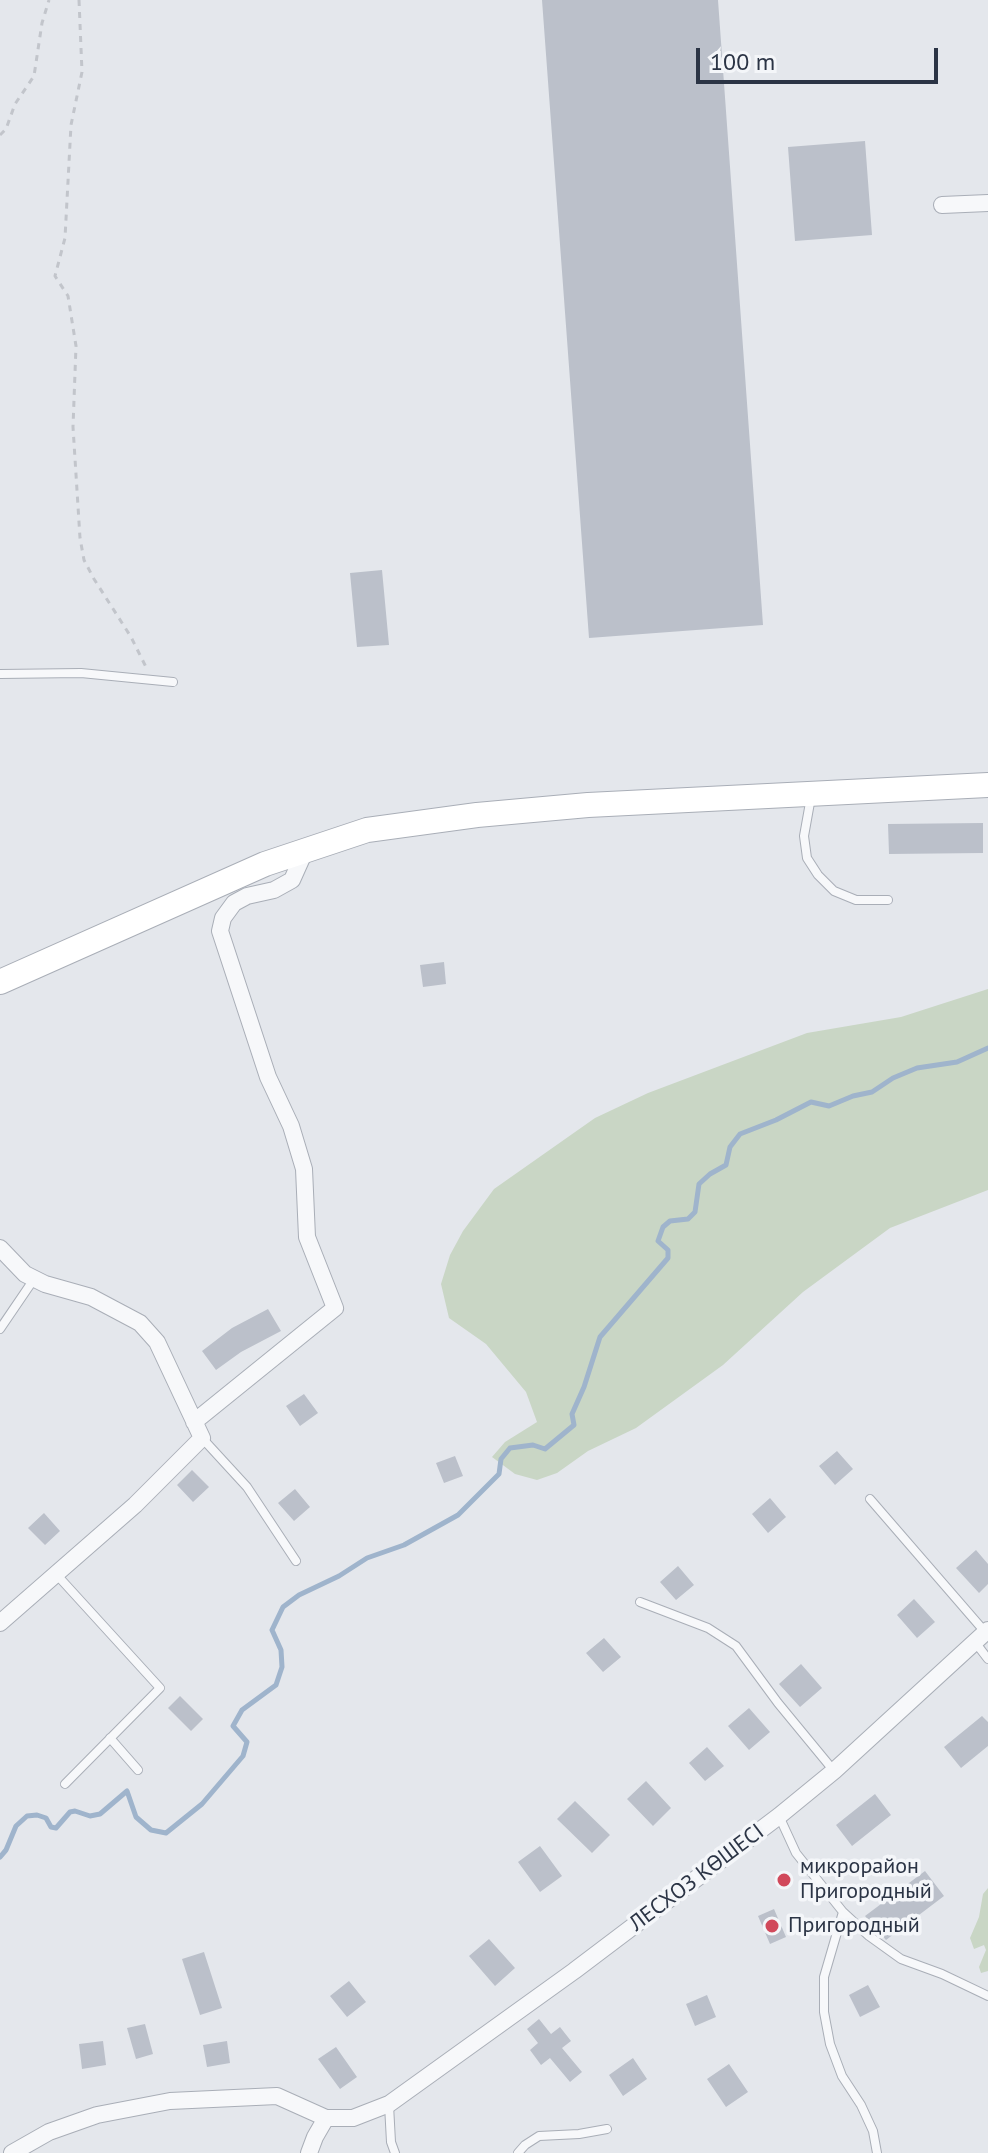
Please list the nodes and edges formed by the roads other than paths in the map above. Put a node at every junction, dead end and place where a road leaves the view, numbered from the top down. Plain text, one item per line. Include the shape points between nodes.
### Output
1 (988, 203) edge
2 (942, 205) dead end
3 (0, 674) edge
4 (173, 682) dead end
5 (988, 785) edge
6 (812, 792) junction
7 (305, 851) junction
8 (888, 900) dead end
9 (0, 982) edge
10 (0, 1248) edge
11 (34, 1278) junction
12 (0, 1329) edge
13 (194, 1422) junction
14 (202, 1438) junction
15 (870, 1499) dead end
16 (296, 1561) dead end
17 (57, 1575) junction
18 (640, 1602) dead end
19 (0, 1623) edge
20 (983, 1635) edge
21 (988, 1659) edge
22 (110, 1738) junction
23 (138, 1770) dead end
24 (834, 1771) junction
25 (65, 1784) dead end
26 (779, 1816) junction
27 (843, 1912) junction
28 (988, 1996) edge
29 (389, 2104) junction
30 (326, 2118) junction
31 (607, 2129) dead end
32 (12, 2153) edge
33 (309, 2153) edge
34 (395, 2153) edge
35 (518, 2153) edge
36 (877, 2153) edge

1 - 2 street
3 - 4 lane via 81,673
5 - 6 street
6 - 7 street via 477,815 367,830
6 - 8 lane via 804,836 807,858 818,875 834,891 856,900
7 - 9 street
7 - 13 street via 292,880 234,903 220,931 268,1077 291,1126 304,1169 307,1237 335,1308
10 - 11 street
11 - 12 lane
11 - 13 street via 91,1297 140,1323 157,1342
13 - 14 street
14 - 16 lane via 247,1487
14 - 17 street
15 - 20 lane
17 - 19 street
17 - 22 lane via 160,1688
18 - 24 lane via 708,1628 736,1646
20 - 21 lane
20 - 24 street, ЛЕСХОЗ КӨШЕСІ
22 - 23 lane
22 - 25 lane
24 - 26 street, ЛЕСХОЗ КӨШЕСІ
26 - 27 lane via 796,1853
26 - 29 street, ЛЕСХОЗ КӨШЕСІ
27 - 28 lane via 901,1959
27 - 36 lane via 824,1977 824,2012 842,2076 873,2131
29 - 30 street, ЛЕСХОЗ КӨШЕСІ via 353,2118
29 - 34 lane
30 - 32 street via 277,2096 170,2101 97,2115 49,2132
30 - 33 street
31 - 35 lane via 539,2136

